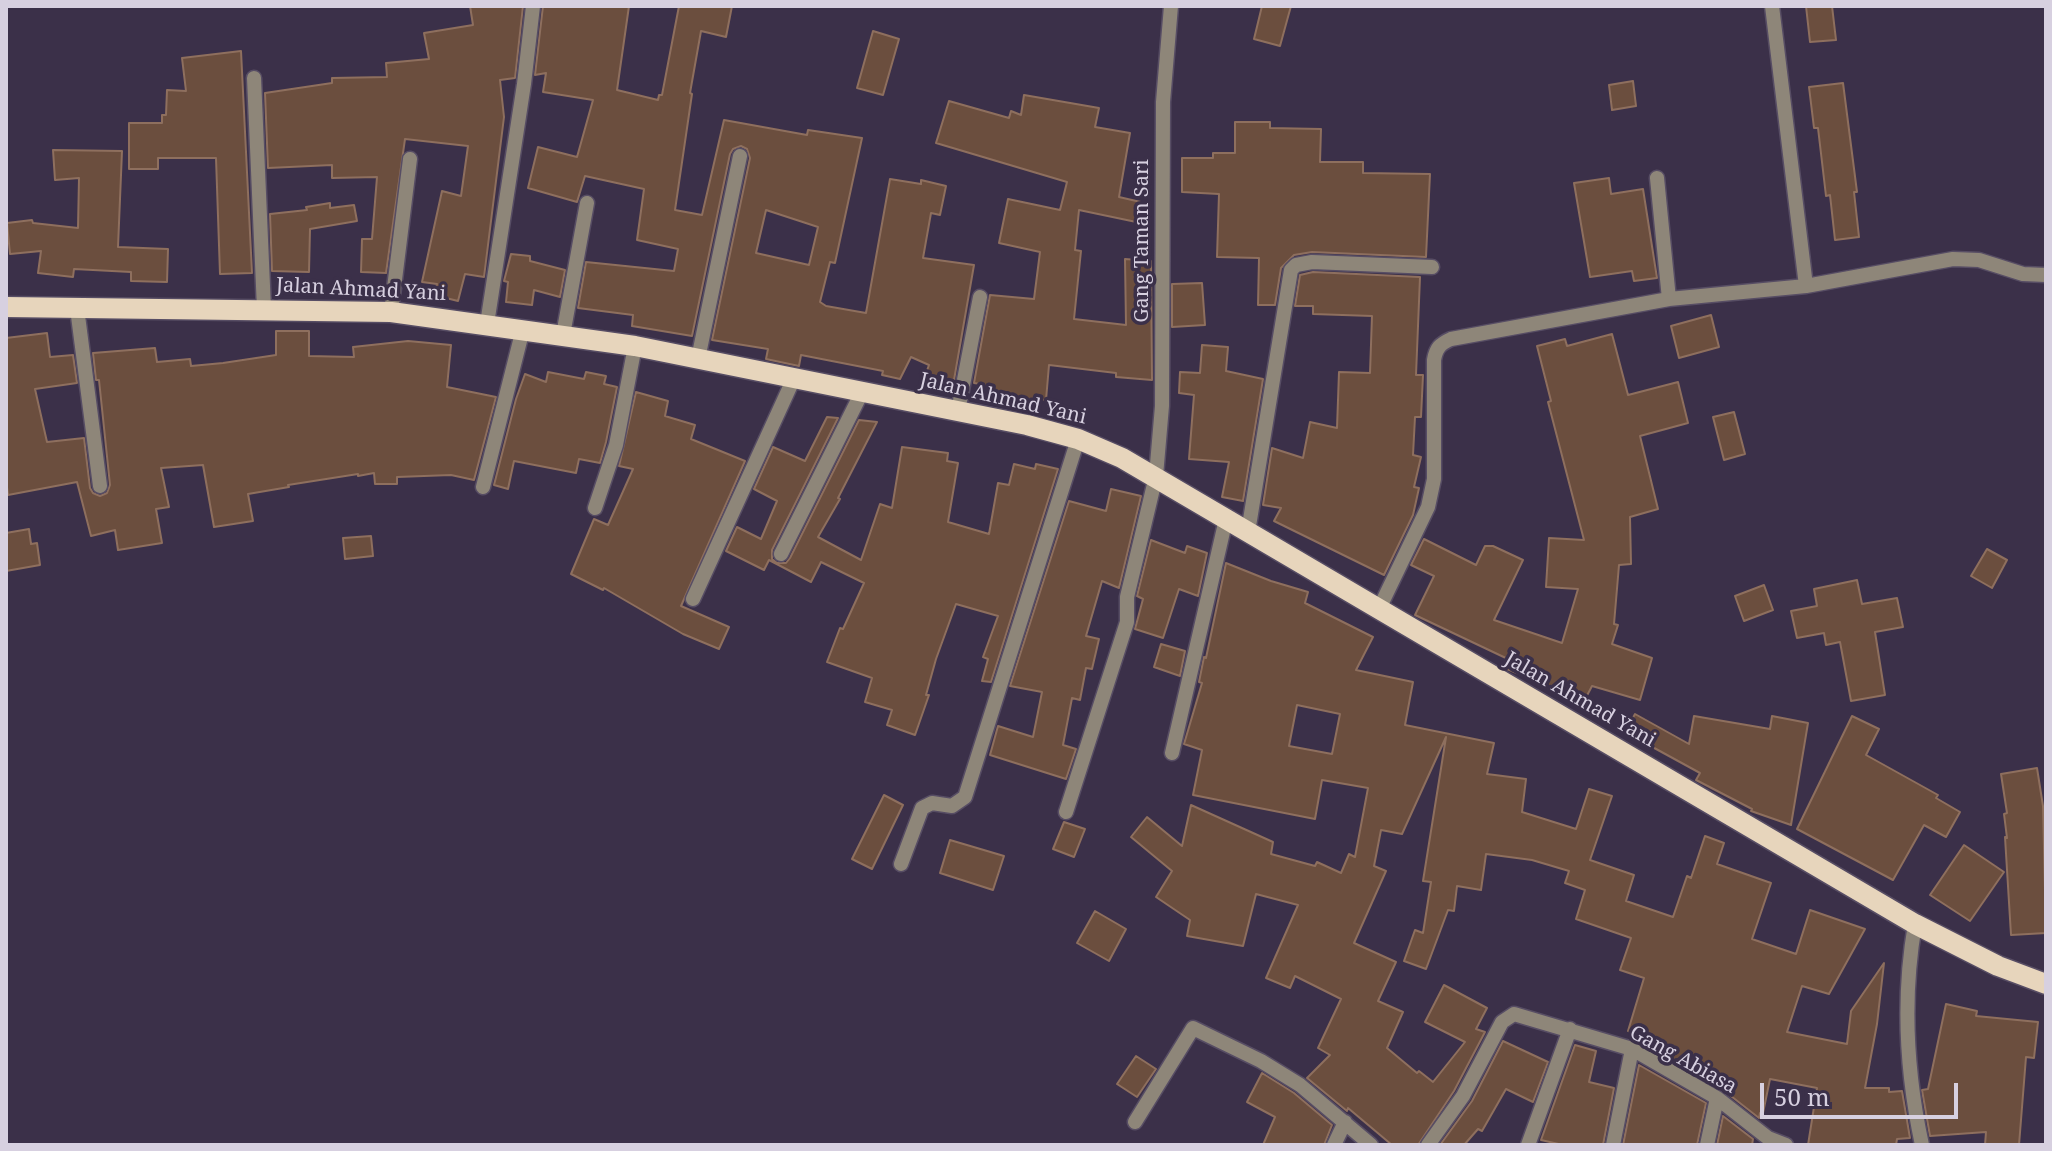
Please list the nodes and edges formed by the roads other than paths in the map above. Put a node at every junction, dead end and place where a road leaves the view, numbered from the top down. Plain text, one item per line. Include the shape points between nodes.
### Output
1 (533, 6) edge
2 (1171, 6) edge
3 (1772, 6) edge
4 (254, 78) dead end
5 (740, 156) dead end
6 (410, 159) dead end
7 (1657, 178) dead end
8 (587, 203) dead end
9 (1432, 267) dead end
10 (2046, 275) edge
11 (1806, 286) junction
12 (980, 297) dead end
13 (1669, 299) junction
14 (6, 307) edge
15 (77, 308) junction
16 (264, 309) junction
17 (391, 312) junction
18 (487, 324) junction
19 (523, 329) junction
20 (563, 335) junction
21 (635, 346) junction
22 (698, 359) junction
23 (794, 378) junction
24 (862, 392) junction
25 (958, 411) junction
26 (1078, 439) junction
27 (1156, 476) junction
28 (100, 486) dead end
29 (483, 487) dead end
30 (595, 508) dead end
31 (1226, 519) junction
32 (1248, 532) junction
33 (781, 554) dead end
34 (693, 599) dead end
35 (1379, 609) junction
36 (1172, 753) dead end
37 (1066, 812) dead end
38 (901, 864) dead end
39 (1915, 924) junction
40 (2046, 984) edge
41 (1570, 1029) junction
42 (1632, 1049) junction
43 (1717, 1098) junction
44 (1135, 1122) dead end
45 (1345, 1122) junction
46 (1767, 1141) edge
47 (1334, 1145) edge
48 (1371, 1145) edge
49 (1428, 1145) edge
50 (1528, 1145) edge
51 (1613, 1145) edge
52 (1707, 1145) edge
53 (1786, 1145) edge
54 (1922, 1145) edge

1 - 18 street
2 - 27 street, Gang Taman Sari via 1163,102 1162,406
3 - 11 street
4 - 16 street
5 - 22 street
6 - 17 street
7 - 13 street
8 - 20 street
9 - 32 street via 1312,262 1291,270
10 - 11 street via 1953,259
11 - 13 street
12 - 25 street
13 - 35 street via 1451,339 1436,350 1434,479 1428,507
14 - 15 main road, Jalan Ahmad Yani
15 - 16 main road, Jalan Ahmad Yani
15 - 28 street
16 - 17 main road, Jalan Ahmad Yani
17 - 18 main road, Jalan Ahmad Yani
18 - 19 main road, Jalan Ahmad Yani
19 - 20 main road, Jalan Ahmad Yani
19 - 29 street
20 - 21 main road, Jalan Ahmad Yani
21 - 22 main road, Jalan Ahmad Yani
21 - 30 street via 616,445
22 - 23 main road, Jalan Ahmad Yani
23 - 24 main road, Jalan Ahmad Yani
23 - 34 street
24 - 25 main road, Jalan Ahmad Yani
24 - 33 street
25 - 26 main road, Jalan Ahmad Yani
26 - 27 main road, Jalan Ahmad Yani
26 - 38 street via 965,797 952,806 932,803 922,808
27 - 31 main road, Jalan Ahmad Yani
27 - 37 street, Gang Taman Sari via 1127,597 1127,622
31 - 32 main road, Jalan Ahmad Yani
31 - 36 street
32 - 35 main road, Jalan Ahmad Yani
35 - 39 main road, Jalan Ahmad Yani
39 - 40 main road, Jalan Ahmad Yani
39 - 54 street via 1905,1019
41 - 42 street, Gang Abiasa
41 - 49 street, Gang Abiasa via 1519,1014 1508,1017
41 - 50 street
42 - 43 street, Gang Abiasa
42 - 51 street
43 - 46 street, Gang Abiasa
43 - 52 street
44 - 45 street via 1193,1028 1286,1076
45 - 47 street
45 - 48 street
46 - 53 street, Gang Abiasa

